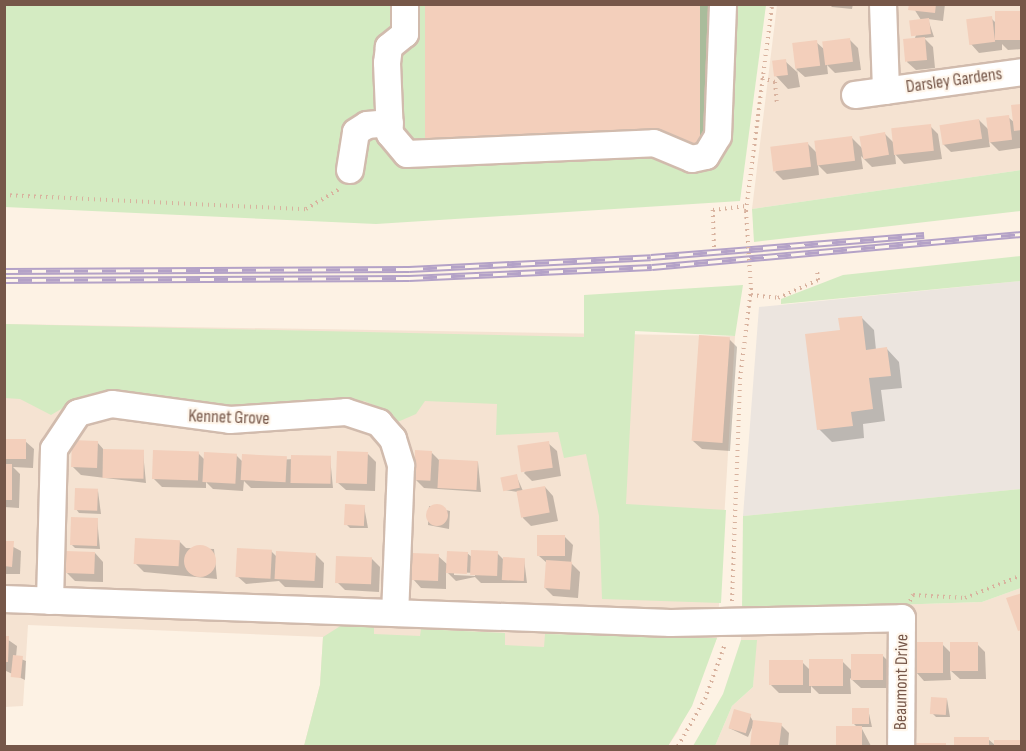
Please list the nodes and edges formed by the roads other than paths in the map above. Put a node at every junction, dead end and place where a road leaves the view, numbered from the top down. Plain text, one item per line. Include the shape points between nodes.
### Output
1 (405, 4) edge
2 (723, 4) edge
3 (883, 4) edge
4 (1022, 72) edge
5 (886, 91) junction
6 (855, 95) dead end
7 (390, 123) junction
8 (350, 170) road end
9 (4, 599) edge
10 (50, 601) junction
11 (395, 613) junction
12 (901, 747) edge

1 - 7 street via 405,34 390,47 387,63
2 - 7 street via 720,122 706,156 692,159 654,143 418,156 398,146
3 - 5 street, Darsley Gardens
4 - 5 street, Darsley Gardens
5 - 6 street, Darsley Gardens
7 - 8 street via 367,124 356,132
9 - 10 street
10 - 11 street
10 - 11 street, Kennet Grove via 54,449 78,413 112,404 230,420 346,412 379,423 393,439 401,466
11 - 12 street, Beaumont Drive via 730,624 902,618

